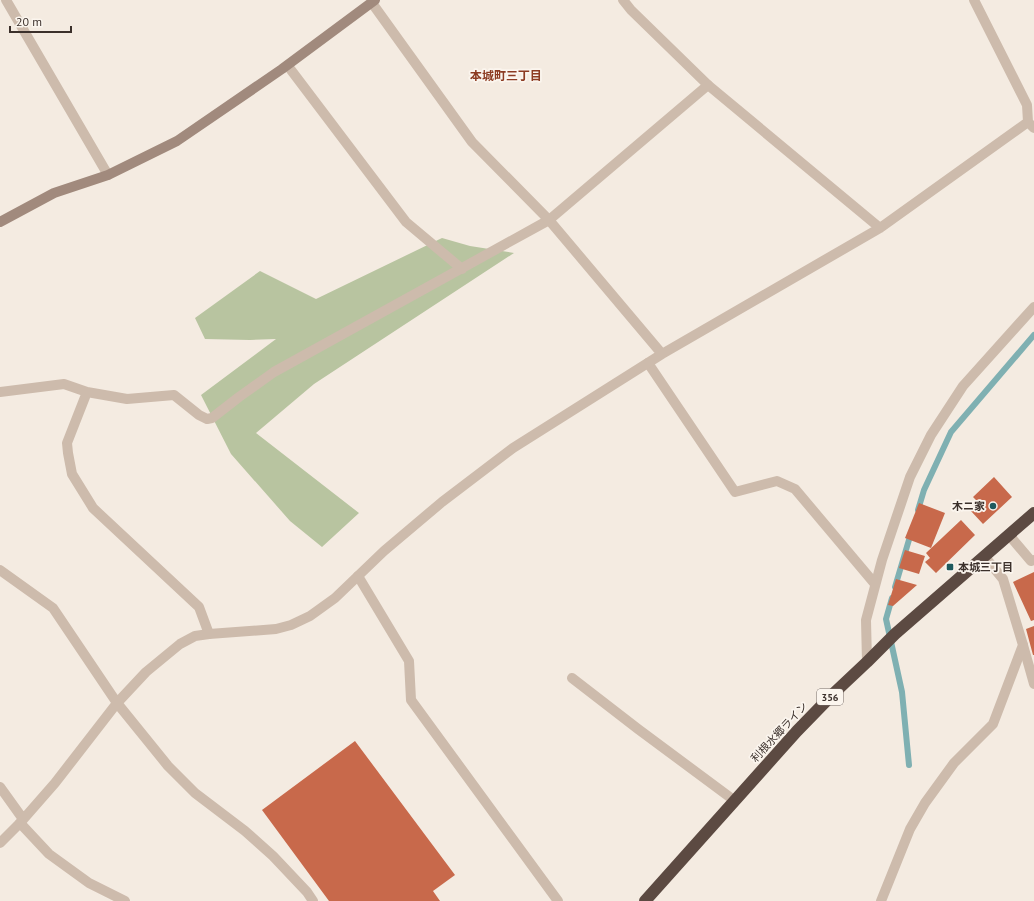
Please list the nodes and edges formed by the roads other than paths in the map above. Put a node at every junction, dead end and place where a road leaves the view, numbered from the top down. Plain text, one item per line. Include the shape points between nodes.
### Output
1 (6, 0) edge
2 (623, 0) edge
3 (974, 0) edge
4 (373, 1) edge
5 (291, 70) dead end
6 (708, 85) junction
7 (1031, 125) edge
8 (108, 175) junction
9 (549, 220) junction
10 (0, 222) edge
11 (880, 228) junction
12 (462, 269) junction
13 (1034, 307) edge
14 (662, 354) junction
15 (648, 363) junction
16 (0, 392) edge
17 (87, 392) junction
18 (1034, 513) edge
19 (1009, 534) junction
20 (984, 556) junction
21 (1034, 560) edge
22 (0, 570) edge
23 (358, 576) junction
24 (875, 584) junction
25 (209, 634) junction
26 (1023, 645) junction
27 (868, 662) junction
28 (572, 678) dead end
29 (1034, 684) edge
30 (117, 703) junction
31 (0, 787) edge
32 (735, 801) junction
33 (21, 821) junction
34 (0, 843) edge
35 (125, 901) edge
36 (313, 901) edge
37 (558, 901) edge
38 (645, 901) edge
39 (881, 901) edge

1 - 8 street
2 - 6 street
3 - 7 street via 1027,105
4 - 8 street via 282,69 177,141
4 - 9 street via 472,142
5 - 12 street via 406,222
6 - 9 street
6 - 11 street
7 - 11 street
8 - 10 street via 54,193
9 - 12 street
9 - 14 street
11 - 14 street
12 - 17 street via 274,372 212,418 207,419 199,415 174,395 127,399
13 - 24 street via 963,386 931,435 910,478
14 - 15 street
15 - 23 street via 513,448 442,502 384,550
15 - 24 street via 736,492 776,481 794,489
16 - 17 street via 64,384
17 - 25 street via 67,442 72,474 93,508 199,607
18 - 19 highway, 利根水郷ライン / 356
19 - 20 highway, 利根水郷ライン / 356
19 - 21 street via 1031,560
20 - 26 street via 1004,578
20 - 27 highway, 利根水郷ライン / 356 via 895,634
22 - 30 street via 53,608
23 - 25 street via 335,598 310,616 291,625 276,630
23 - 37 street via 409,661 411,700
24 - 27 street via 866,620
25 - 30 street via 196,636 180,644 146,672
26 - 29 street
26 - 39 street via 993,724 954,764 925,803 910,829
27 - 32 highway, 利根水郷ライン / 356 via 832,694
28 - 32 street
30 - 33 street via 55,783
30 - 36 street via 168,766 195,793 273,856
31 - 33 street
32 - 38 highway, 利根水郷ライン / 356
33 - 34 street
33 - 35 street via 49,854 89,883

